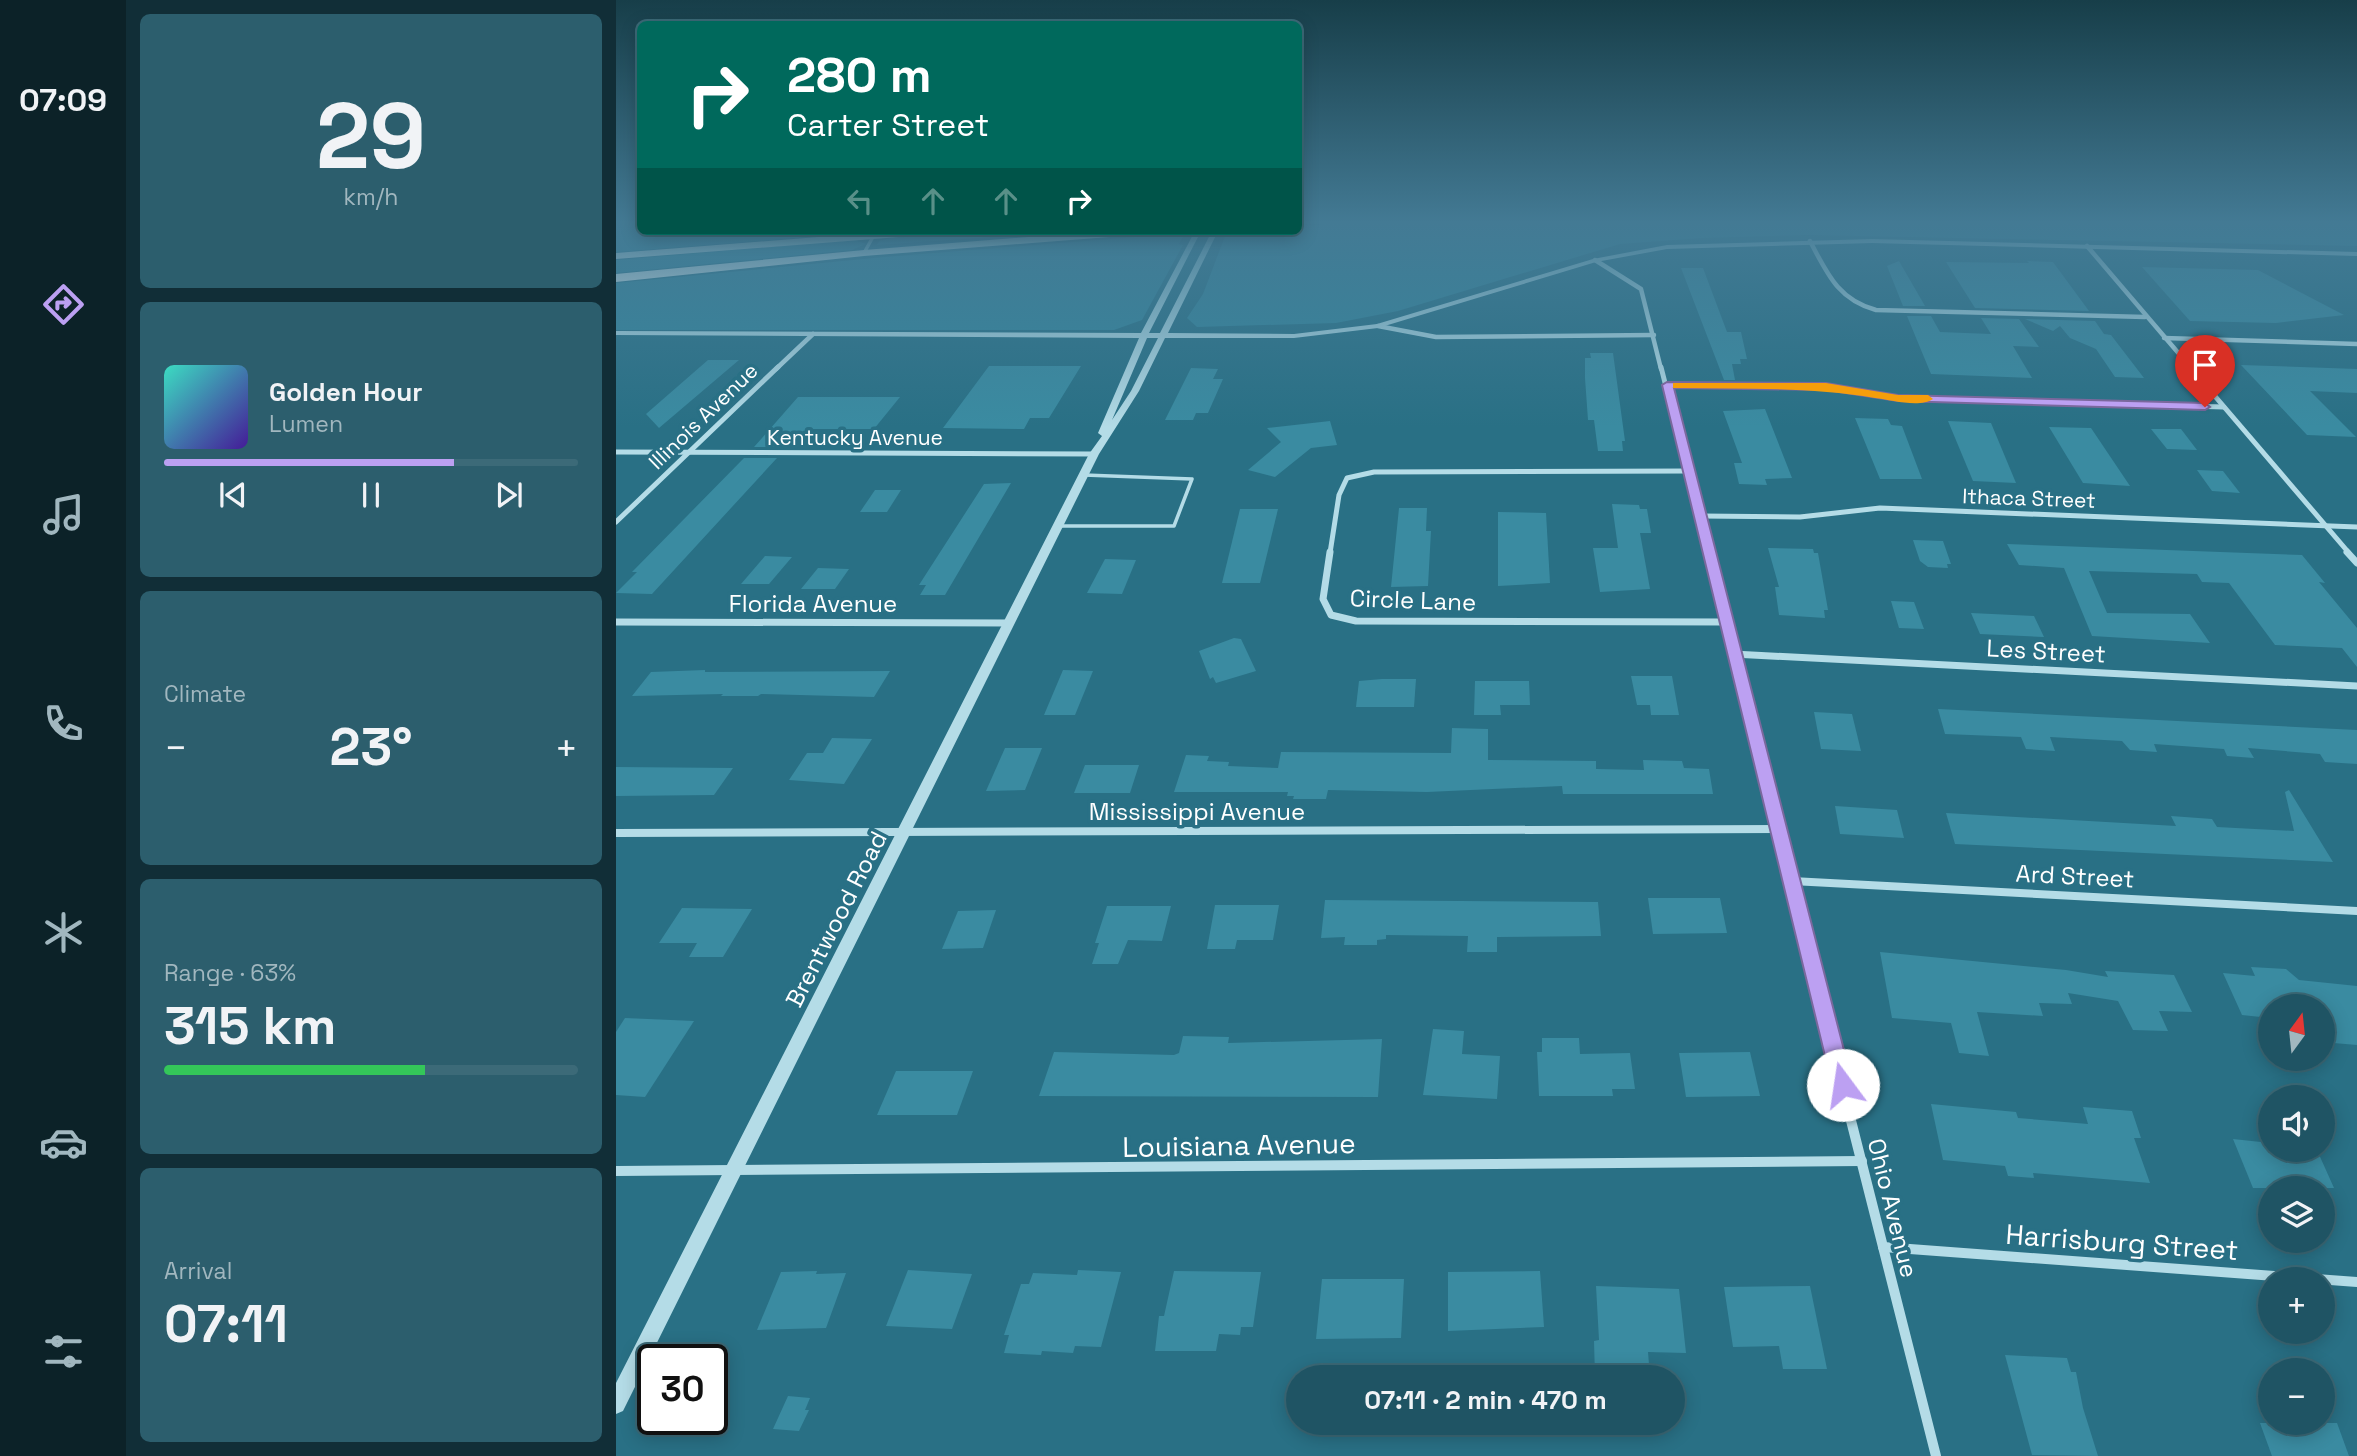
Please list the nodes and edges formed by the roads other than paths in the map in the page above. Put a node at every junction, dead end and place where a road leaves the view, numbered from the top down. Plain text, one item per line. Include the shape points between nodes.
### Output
1 (1167, 291) edge
2 (1184, 291) edge
3 (1495, 291) edge
4 (1642, 291) edge
5 (1838, 291) edge
6 (2124, 291) edge
7 (2146, 317) junction
8 (1378, 327) junction
9 (616, 333) edge
10 (813, 334) junction
11 (1654, 335) junction
12 (1143, 337) junction
13 (1161, 337) junction
14 (2164, 338) junction
15 (2357, 344) edge
16 (1667, 385) junction
17 (2224, 407) junction
18 (616, 452) edge
19 (687, 452) junction
20 (1094, 454) junction
21 (1689, 471) junction
22 (1084, 475) junction
23 (1701, 516) junction
24 (616, 522) edge
25 (1059, 526) junction
26 (2326, 526) junction
27 (2357, 527) edge
28 (2357, 563) edge
29 (616, 622) edge
30 (1726, 622) junction
31 (1010, 623) junction
32 (1733, 654) junction
33 (2357, 686) edge
34 (1779, 830) junction
35 (906, 831) junction
36 (616, 833) edge
37 (1792, 881) junction
38 (2357, 911) edge
39 (1861, 1161) junction
40 (616, 1171) edge
41 (733, 1172) junction
42 (1883, 1247) junction
43 (2357, 1282) edge
44 (616, 1404) edge
45 (1936, 1456) edge

1 - 12 street, Brentwood Road
2 - 13 street, Brentwood Road
3 - 8 street
4 - 11 street, Ohio Avenue
5 - 7 street via 1855,306 1876,310
6 - 7 street
7 - 14 street
8 - 11 street via 1436,337
8 - 13 street via 1294,336
9 - 10 street
10 - 12 street
10 - 19 street, Illinois Avenue
11 - 16 street, Ohio Avenue
12 - 13 street
12 - 20 street, Brentwood Road
13 - 20 street, Brentwood Road via 1135,391
14 - 15 street
14 - 17 street
16 - 17 street via 1826,386 1898,398
16 - 21 street, Ohio Avenue
17 - 26 street
18 - 19 street, Kentucky Avenue
19 - 20 street, Kentucky Avenue
19 - 24 street, Illinois Avenue
20 - 22 street, Brentwood Road
21 - 23 street, Ohio Avenue
21 - 30 street, Circle Lane via 1374,472 1347,478 1339,495 1323,599 1331,615 1356,621
22 - 25 street, Brentwood Road
22 - 25 lane via 1192,480 1174,526
23 - 26 street, Ithaca Street via 1800,517 1880,508
23 - 30 street, Ohio Avenue
25 - 31 street, Brentwood Road
26 - 27 street, Ithaca Street
26 - 28 street
29 - 31 street, Florida Avenue
30 - 32 street, Ohio Avenue
31 - 35 street, Brentwood Road
32 - 33 street, Les Street
32 - 34 street, Ohio Avenue
34 - 35 street, Mississippi Avenue
34 - 37 street, Ohio Avenue
35 - 36 street, Mississippi Avenue
35 - 41 street, Brentwood Road
37 - 38 street, Ard Street
37 - 39 street, Ohio Avenue
39 - 41 street, Louisiana Avenue
39 - 42 street, Ohio Avenue
40 - 41 street, Louisiana Avenue
41 - 44 street, Brentwood Road
42 - 43 street, Harrisburg Street
42 - 45 street, Ohio Avenue

